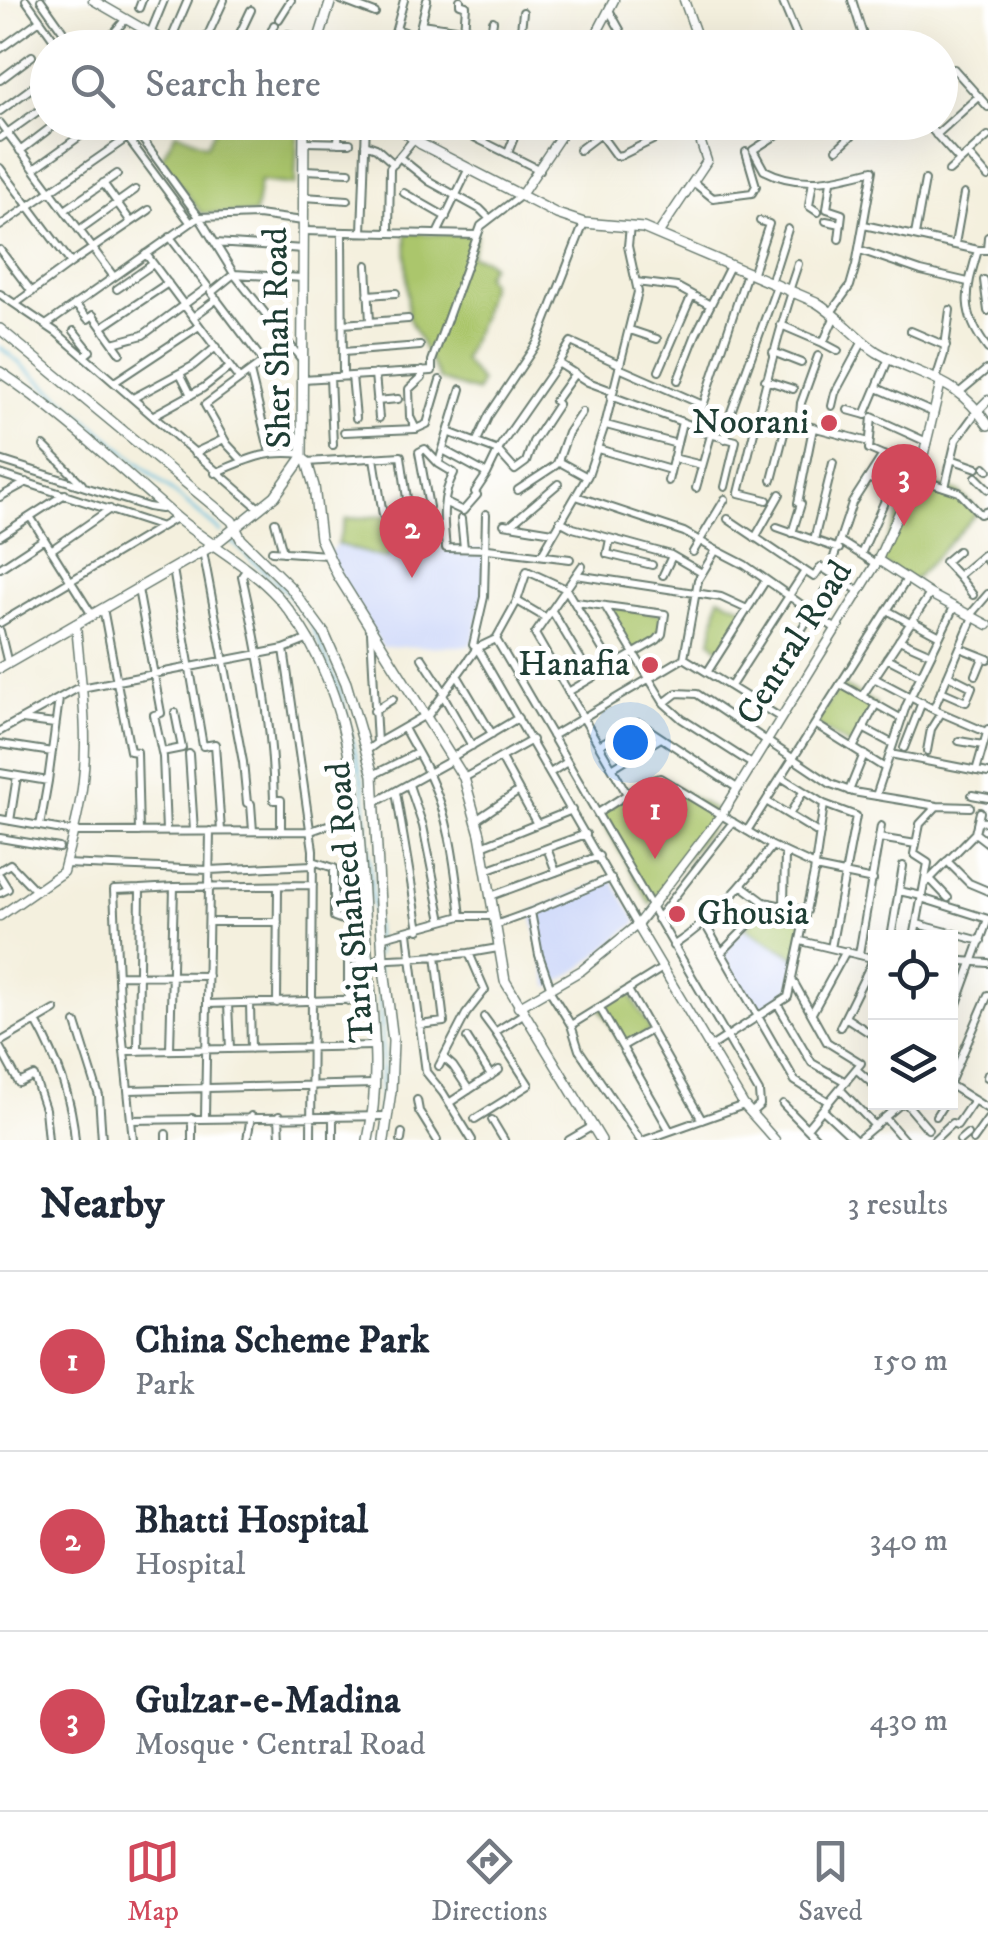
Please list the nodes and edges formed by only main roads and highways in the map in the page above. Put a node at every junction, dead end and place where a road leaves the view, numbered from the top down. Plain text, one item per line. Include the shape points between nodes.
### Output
1 (331, 0) edge
2 (322, 30) edge
3 (304, 140) edge
4 (418, 140) edge
5 (0, 329) edge
6 (0, 372) edge
7 (988, 425) edge
8 (304, 458) junction
9 (232, 531) junction
10 (217, 542) junction
11 (4, 666) edge
12 (381, 1115) junction
13 (368, 1140) edge
14 (384, 1140) edge
15 (601, 1140) edge

1 - 2 main road
3 - 8 main road, Sher Shah Road
4 - 7 main road via 557,214 658,234 834,313 889,358 960,391
5 - 9 main road, Tariq Shaheed Road via 227,516
6 - 10 main road, Tariq Shaheed Road via 178,518
8 - 9 main road via 262,510
8 - 15 main road, Sher Shah Road via 328,555 464,778 504,981
9 - 10 main road
9 - 12 main road, Tariq Shaheed Road via 290,588 324,634 373,776 393,1054
10 - 11 main road
10 - 12 main road, Tariq Shaheed Road via 277,596 309,638 334,692 358,814
12 - 13 main road, Tariq Shaheed Road
12 - 14 main road, Tariq Shaheed Road

